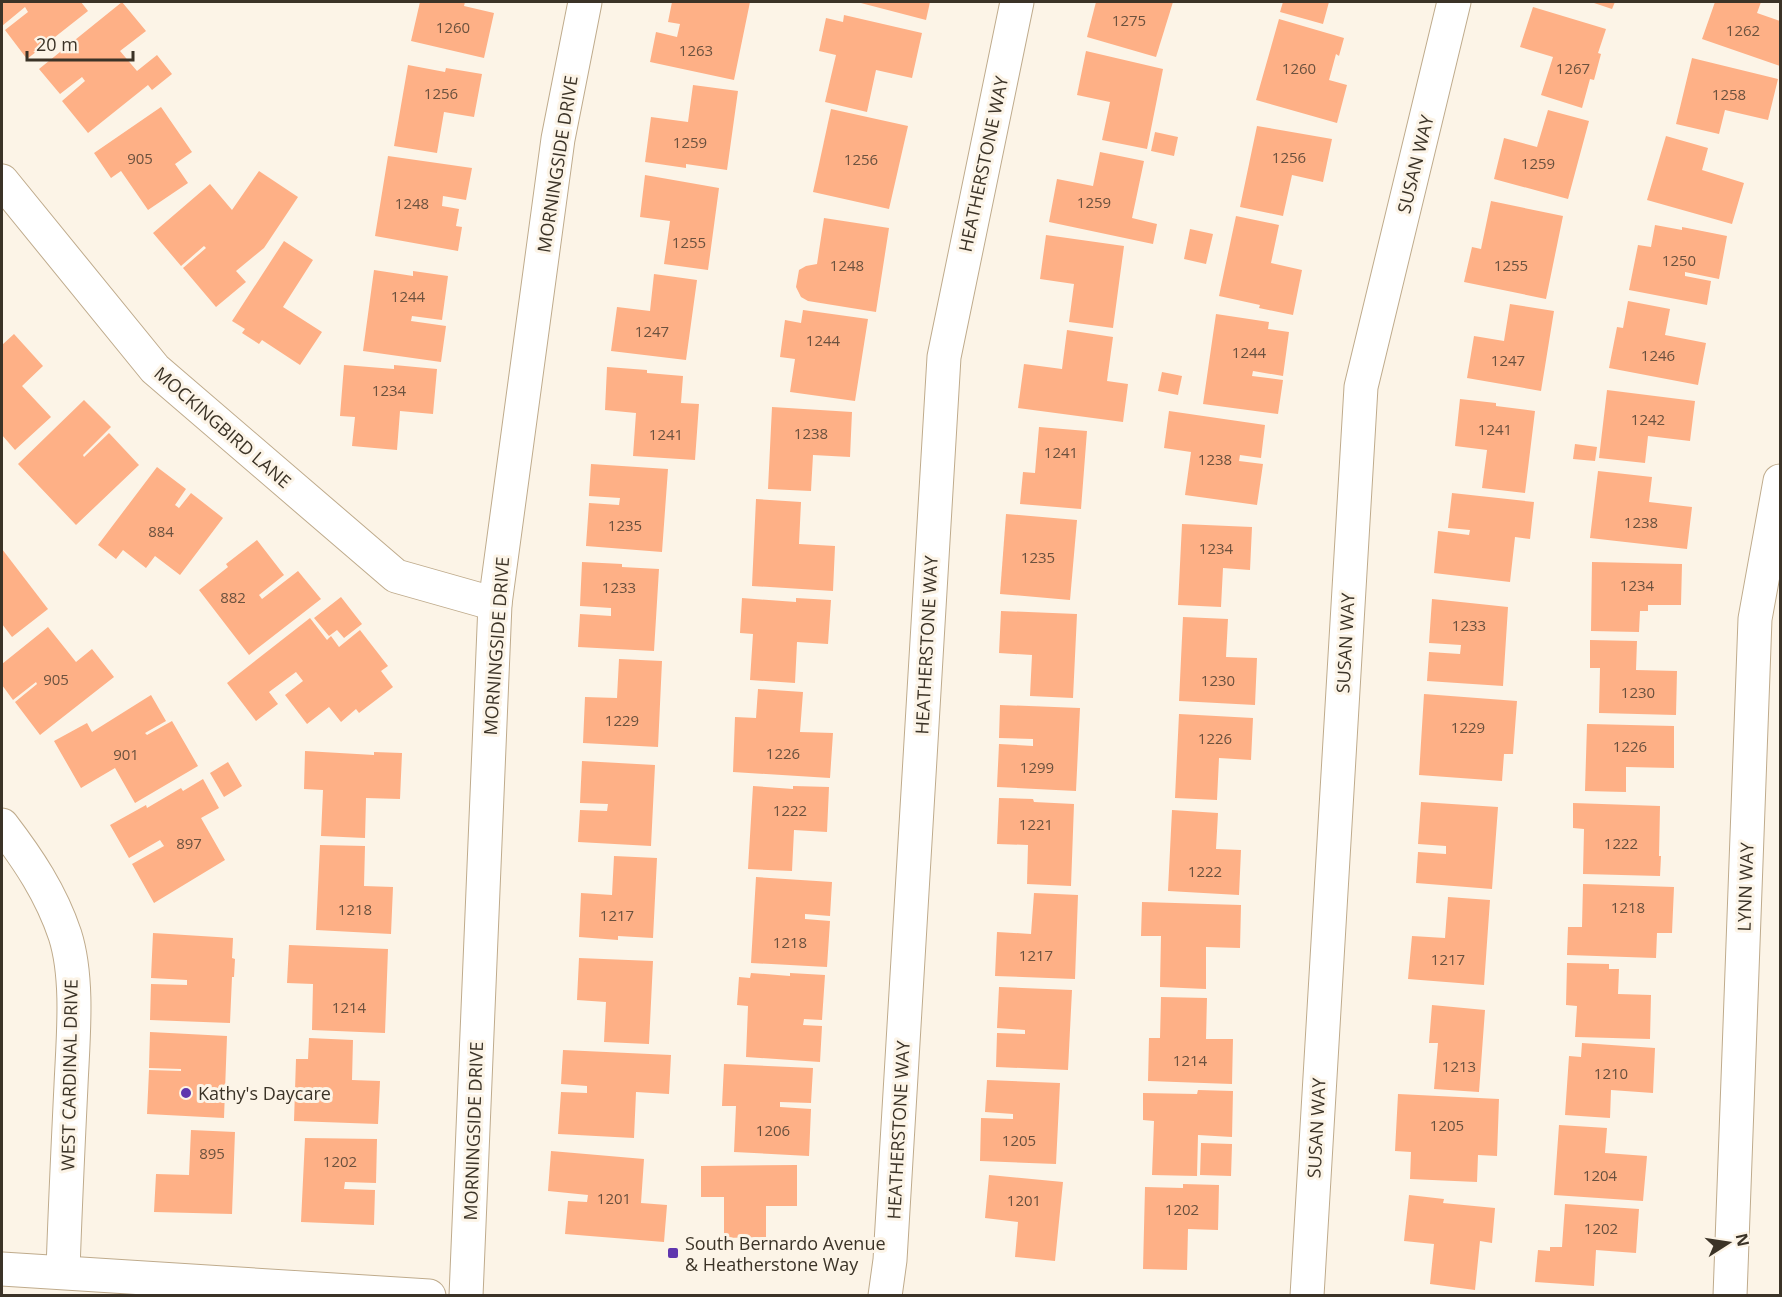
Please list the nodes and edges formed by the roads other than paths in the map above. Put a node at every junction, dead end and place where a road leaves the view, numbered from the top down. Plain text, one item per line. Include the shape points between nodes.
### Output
1 (585, 2) edge
2 (1017, 2) edge
3 (1454, 2) edge
4 (2, 181) edge
5 (1780, 481) edge
6 (495, 604) junction
7 (2, 825) edge
8 (2, 1269) edge
9 (63, 1271) junction
10 (429, 1296) edge
11 (466, 1296) edge
12 (885, 1296) edge
13 (1306, 1296) edge
14 (1730, 1296) edge

1 - 6 street, MORNINGSIDE DRIVE via 558,139
2 - 12 street, HEATHERSTONE WAY via 944,357
3 - 13 street, SUSAN WAY via 1361,387
4 - 6 street, MOCKINGBIRD LANE via 155,369 396,576
5 - 14 street, LYNN WAY via 1755,619
6 - 11 street, MORNINGSIDE DRIVE
7 - 9 street, WEST CARDINAL DRIVE via 48,893 65,937 73,984
8 - 9 street
9 - 10 street

